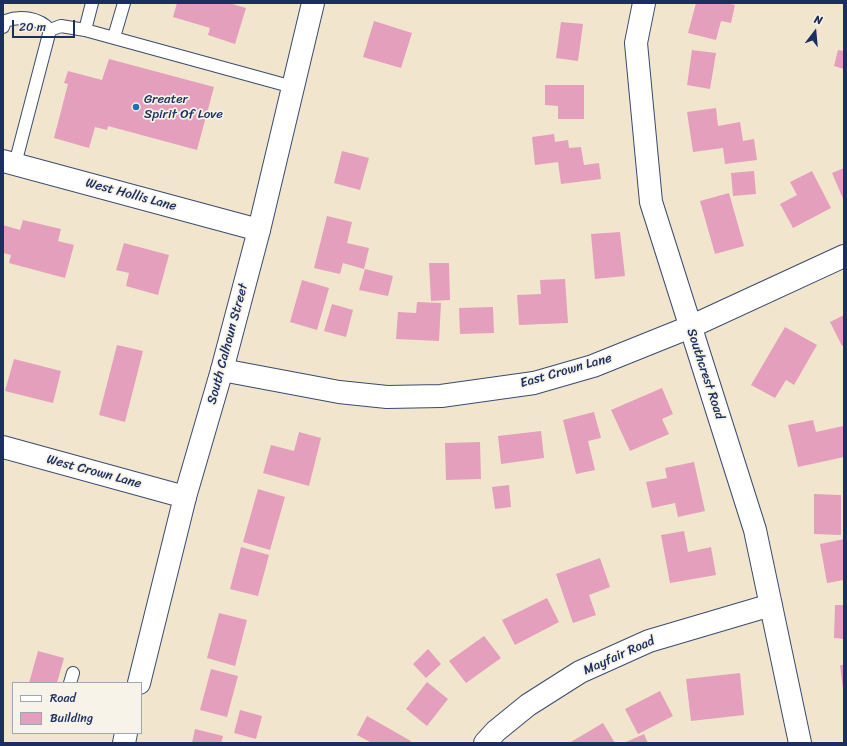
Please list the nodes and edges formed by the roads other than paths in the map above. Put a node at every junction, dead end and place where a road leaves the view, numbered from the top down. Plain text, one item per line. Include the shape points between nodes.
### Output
1 (92, 3) edge
2 (124, 3) edge
3 (313, 3) edge
4 (644, 3) edge
5 (3, 27) edge
6 (50, 30) junction
7 (85, 30) junction
8 (114, 38) junction
9 (293, 87) junction
10 (9, 163) edge
11 (259, 230) junction
12 (844, 256) edge
13 (690, 327) junction
14 (222, 370) junction
15 (3, 447) edge
16 (185, 497) junction
17 (771, 605) junction
18 (139, 682) edge
19 (485, 743) edge
20 (800, 743) edge

1 - 7 lane
2 - 8 lane
3 - 9 street, South Calhoun Street
4 - 13 street, Southcrest Road via 636,43 651,202
5 - 6 lane via 5,21 24,18 33,19 46,25
6 - 7 lane via 61,26
6 - 10 lane
7 - 8 lane
8 - 9 lane
9 - 11 street, South Calhoun Street
10 - 11 street, West Hollis Lane
11 - 14 street, South Calhoun Street
12 - 13 street, East Crown Lane
13 - 14 street, East Crown Lane via 593,366 534,383 441,396 388,397 339,392
13 - 17 street, Southcrest Road via 754,530
14 - 16 street, South Calhoun Street
15 - 16 street, West Crown Lane
16 - 18 street, South Calhoun Street
17 - 19 street, Mayfair Road via 649,641 580,672 528,705
17 - 20 street, Southcrest Road

